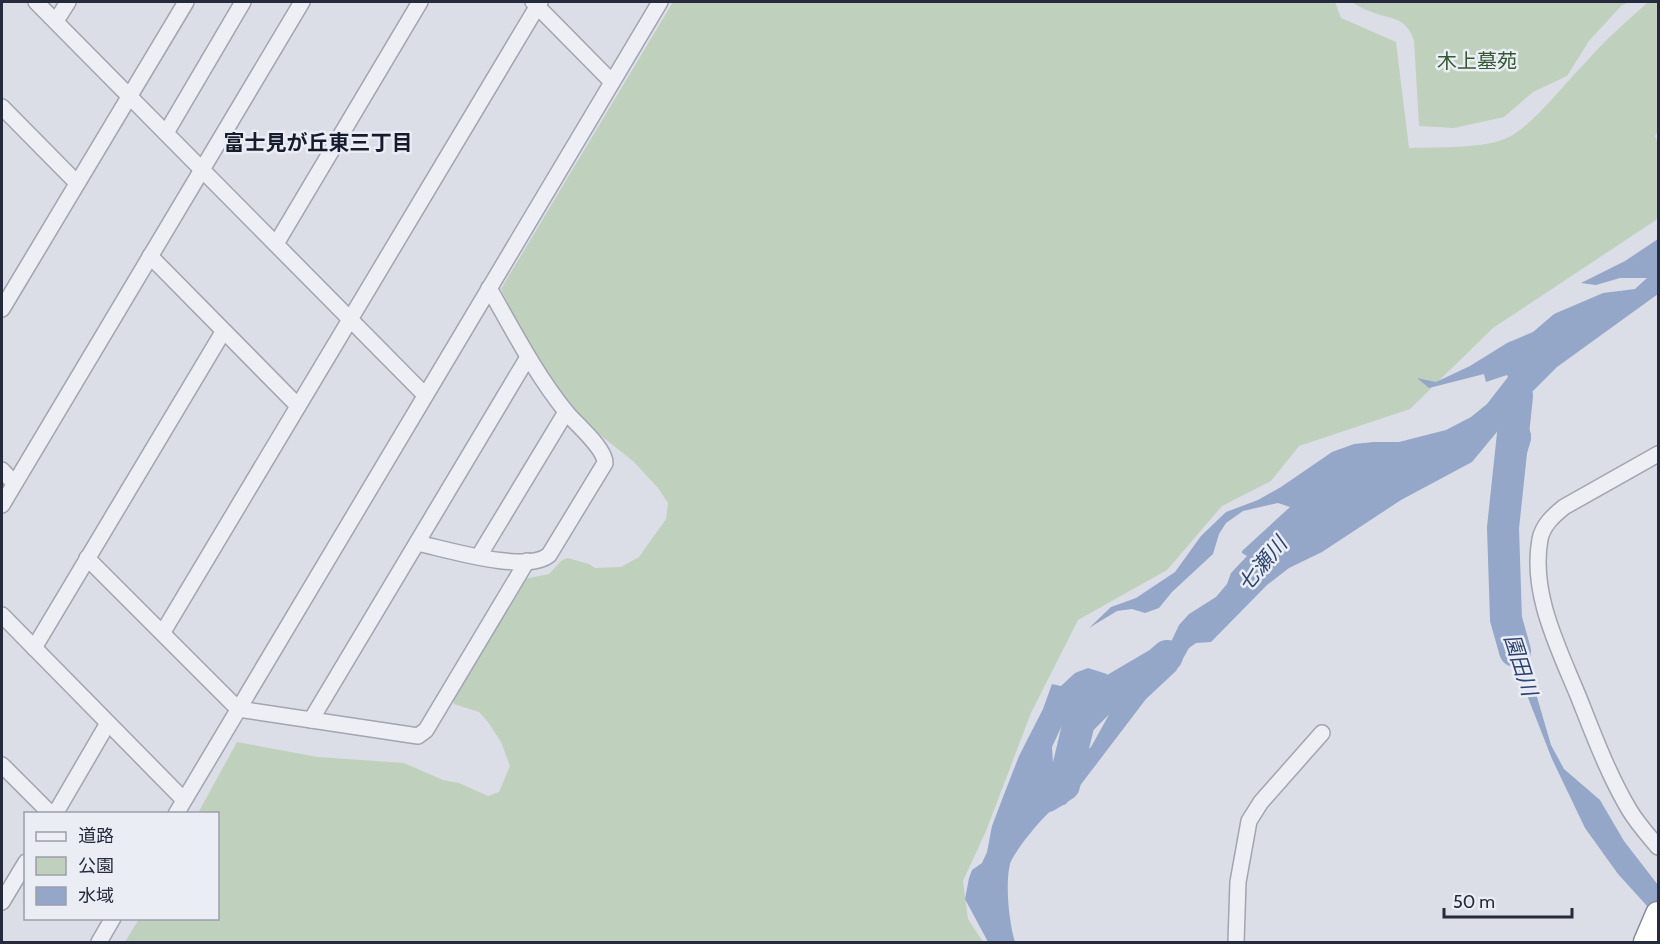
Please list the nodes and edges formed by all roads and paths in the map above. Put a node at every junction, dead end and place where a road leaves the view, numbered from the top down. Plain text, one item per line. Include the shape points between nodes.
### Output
1 (36, 2) edge
2 (68, 2) edge
3 (186, 2) edge
4 (243, 2) edge
5 (302, 2) edge
6 (420, 2) edge
7 (660, 2) edge
8 (537, 3) edge
9 (56, 21) junction
10 (612, 82) junction
11 (129, 96) junction
12 (2, 109) edge
13 (166, 133) junction
14 (202, 169) junction
15 (77, 183) junction
16 (276, 243) junction
17 (150, 256) junction
18 (489, 288) junction
19 (2, 309) edge
20 (350, 319) junction
21 (223, 332) junction
22 (528, 357) junction
23 (425, 395) junction
24 (298, 406) junction
25 (566, 412) junction
26 (1659, 454) edge
27 (2, 470) edge
28 (14, 483) junction
29 (2, 505) edge
30 (417, 543) junction
31 (479, 556) junction
32 (87, 558) junction
33 (527, 561) junction
34 (2, 615) edge
35 (163, 632) junction
36 (34, 648) junction
37 (238, 709) junction
38 (311, 720) junction
39 (108, 723) junction
40 (1322, 733) dead end
41 (2, 765) edge
42 (184, 800) junction
43 (52, 812) edge
44 (54, 812) edge
45 (177, 812) edge
46 (1659, 847) edge
47 (24, 865) edge
48 (2, 902) edge
49 (112, 920) edge
50 (99, 942) edge
51 (1236, 942) edge

1 - 9 street
2 - 9 street
3 - 11 street
4 - 13 street
5 - 14 street
6 - 16 street
7 - 10 street
8 - 10 street
8 - 20 street
9 - 11 street
10 - 18 street
11 - 13 street
11 - 15 street
12 - 15 street
13 - 14 street
14 - 16 street
14 - 17 street
15 - 19 street
16 - 20 street
17 - 21 street
17 - 28 street
18 - 22 street
18 - 23 street
20 - 23 street
20 - 24 street
21 - 24 street
21 - 32 street
22 - 25 street
22 - 30 street
23 - 37 street
24 - 35 street
25 - 31 street
25 - 33 street via 603,453 605,463 549,555
26 - 46 street via 1550,518 1540,541 1539,573 1553,634 1601,752 1630,811
27 - 28 street
28 - 29 street
30 - 31 street
30 - 38 street
31 - 33 street via 504,562
32 - 35 street
32 - 36 street
33 - 38 street via 423,734
34 - 36 street
35 - 37 street
36 - 39 street
37 - 38 street
37 - 42 street
39 - 42 street
39 - 44 street
40 - 51 street via 1249,820 1238,882
41 - 43 street
42 - 45 street
47 - 48 street
49 - 50 street

